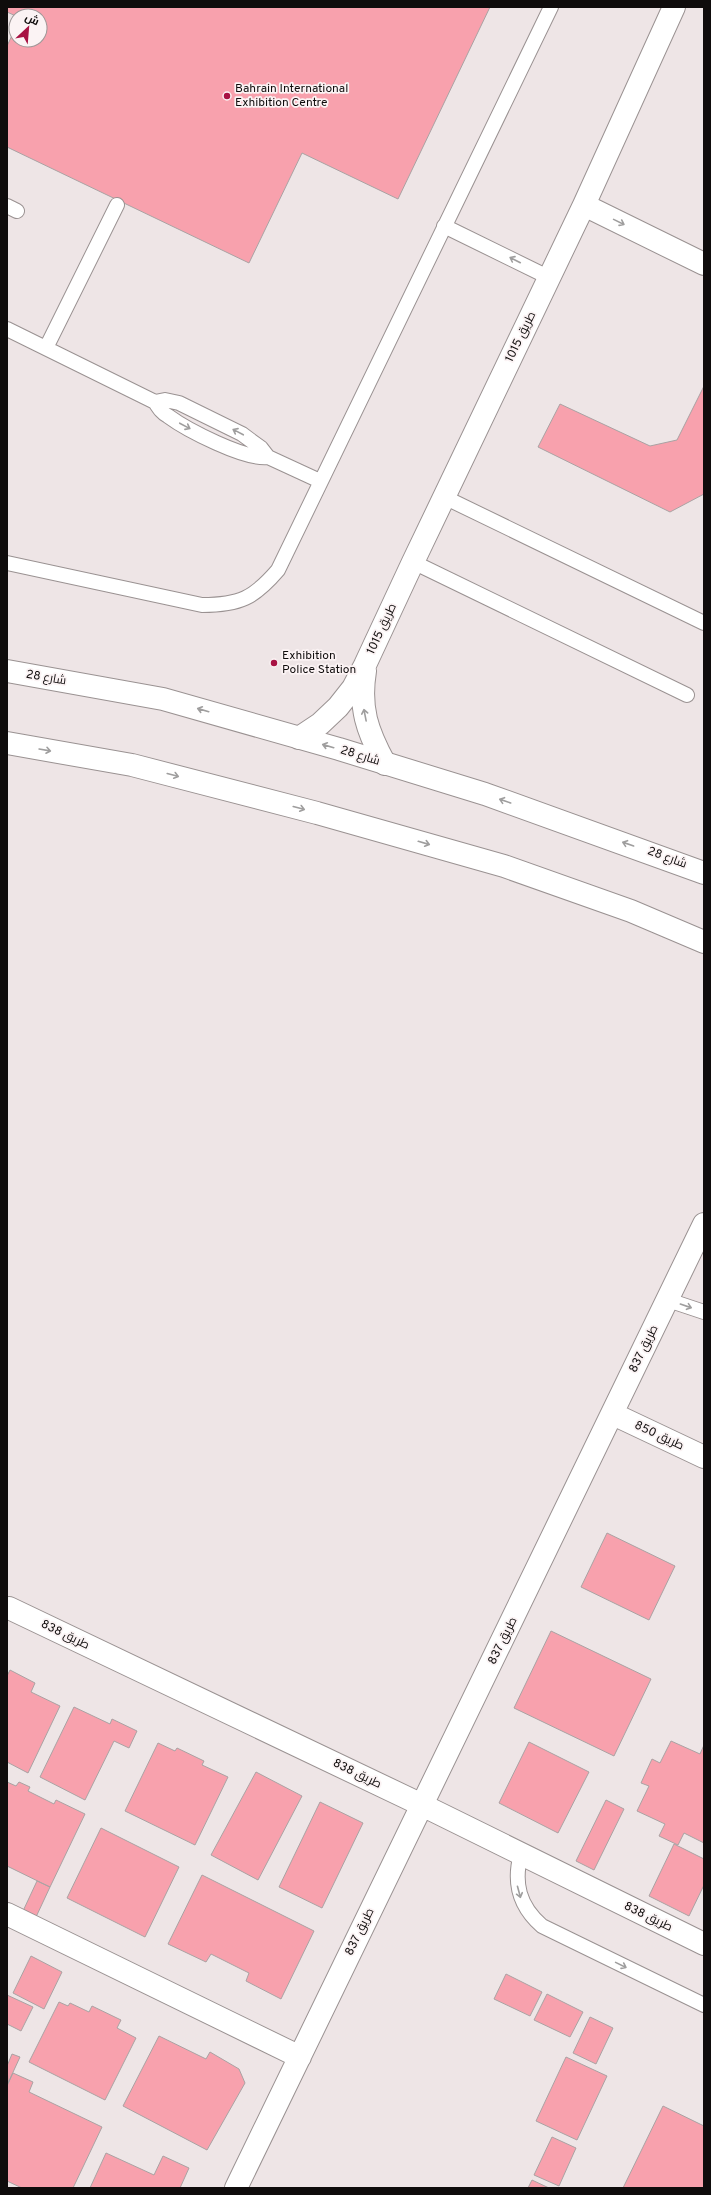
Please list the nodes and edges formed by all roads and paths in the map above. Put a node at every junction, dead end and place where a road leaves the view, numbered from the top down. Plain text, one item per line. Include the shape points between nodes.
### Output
1 (551, 7) edge
2 (674, 7) edge
3 (117, 205) dead end
4 (584, 205) junction
5 (444, 226) junction
6 (704, 264) edge
7 (550, 278) junction
8 (7, 329) edge
9 (46, 348) junction
10 (320, 481) junction
11 (444, 497) junction
12 (413, 562) junction
13 (7, 563) edge
14 (704, 623) edge
15 (365, 666) junction
16 (7, 671) edge
17 (688, 695) dead end
18 (299, 738) junction
19 (7, 743) edge
20 (386, 764) junction
21 (704, 873) edge
22 (704, 942) edge
23 (704, 1224) edge
24 (668, 1300) junction
25 (704, 1312) edge
26 (613, 1414) junction
27 (704, 1457) edge
28 (9, 1608) dead end
29 (422, 1805) junction
30 (521, 1854) junction
31 (7, 1914) edge
32 (704, 1944) edge
33 (704, 2005) edge
34 (300, 2057) junction
35 (236, 2188) edge

1 - 5 lane
2 - 4 street, طريق 1015
3 - 9 lane
4 -> 6 street
4 - 7 street, طريق 1015
7 -> 5 lane
5 - 10 lane
7 - 11 street, طريق 1015
8 - 9 lane
9 - 10 lane via 155,402 167,416 205,436 246,455 268,457
10 - 13 lane via 278,570 264,587 245,599 225,605 202,605
11 - 12 street, طريق 1015
11 - 14 lane
12 - 15 street, طريق 1015
12 - 17 lane
15 - 18 street via 353,688 338,707 320,724
20 -> 15 street via 372,741 364,717 362,691
18 -> 16 street, شارع 28 via 163,699
20 -> 18 street, شارع 28
19 -> 22 street via 132,765 317,813 489,862 631,911
21 -> 20 street, شارع 28 via 485,794
23 - 24 street, طريق 837
24 -> 25 lane
24 - 26 street, طريق 837
26 - 27 street, طريق 850
26 - 29 street, طريق 837
28 - 29 street, طريق 838
29 - 30 street, طريق 838
29 - 34 street, طريق 837
30 - 32 street, طريق 838
30 -> 33 lane via 516,1879 518,1892 531,1917 542,1926
31 - 34 street
34 - 35 street, طريق 837

